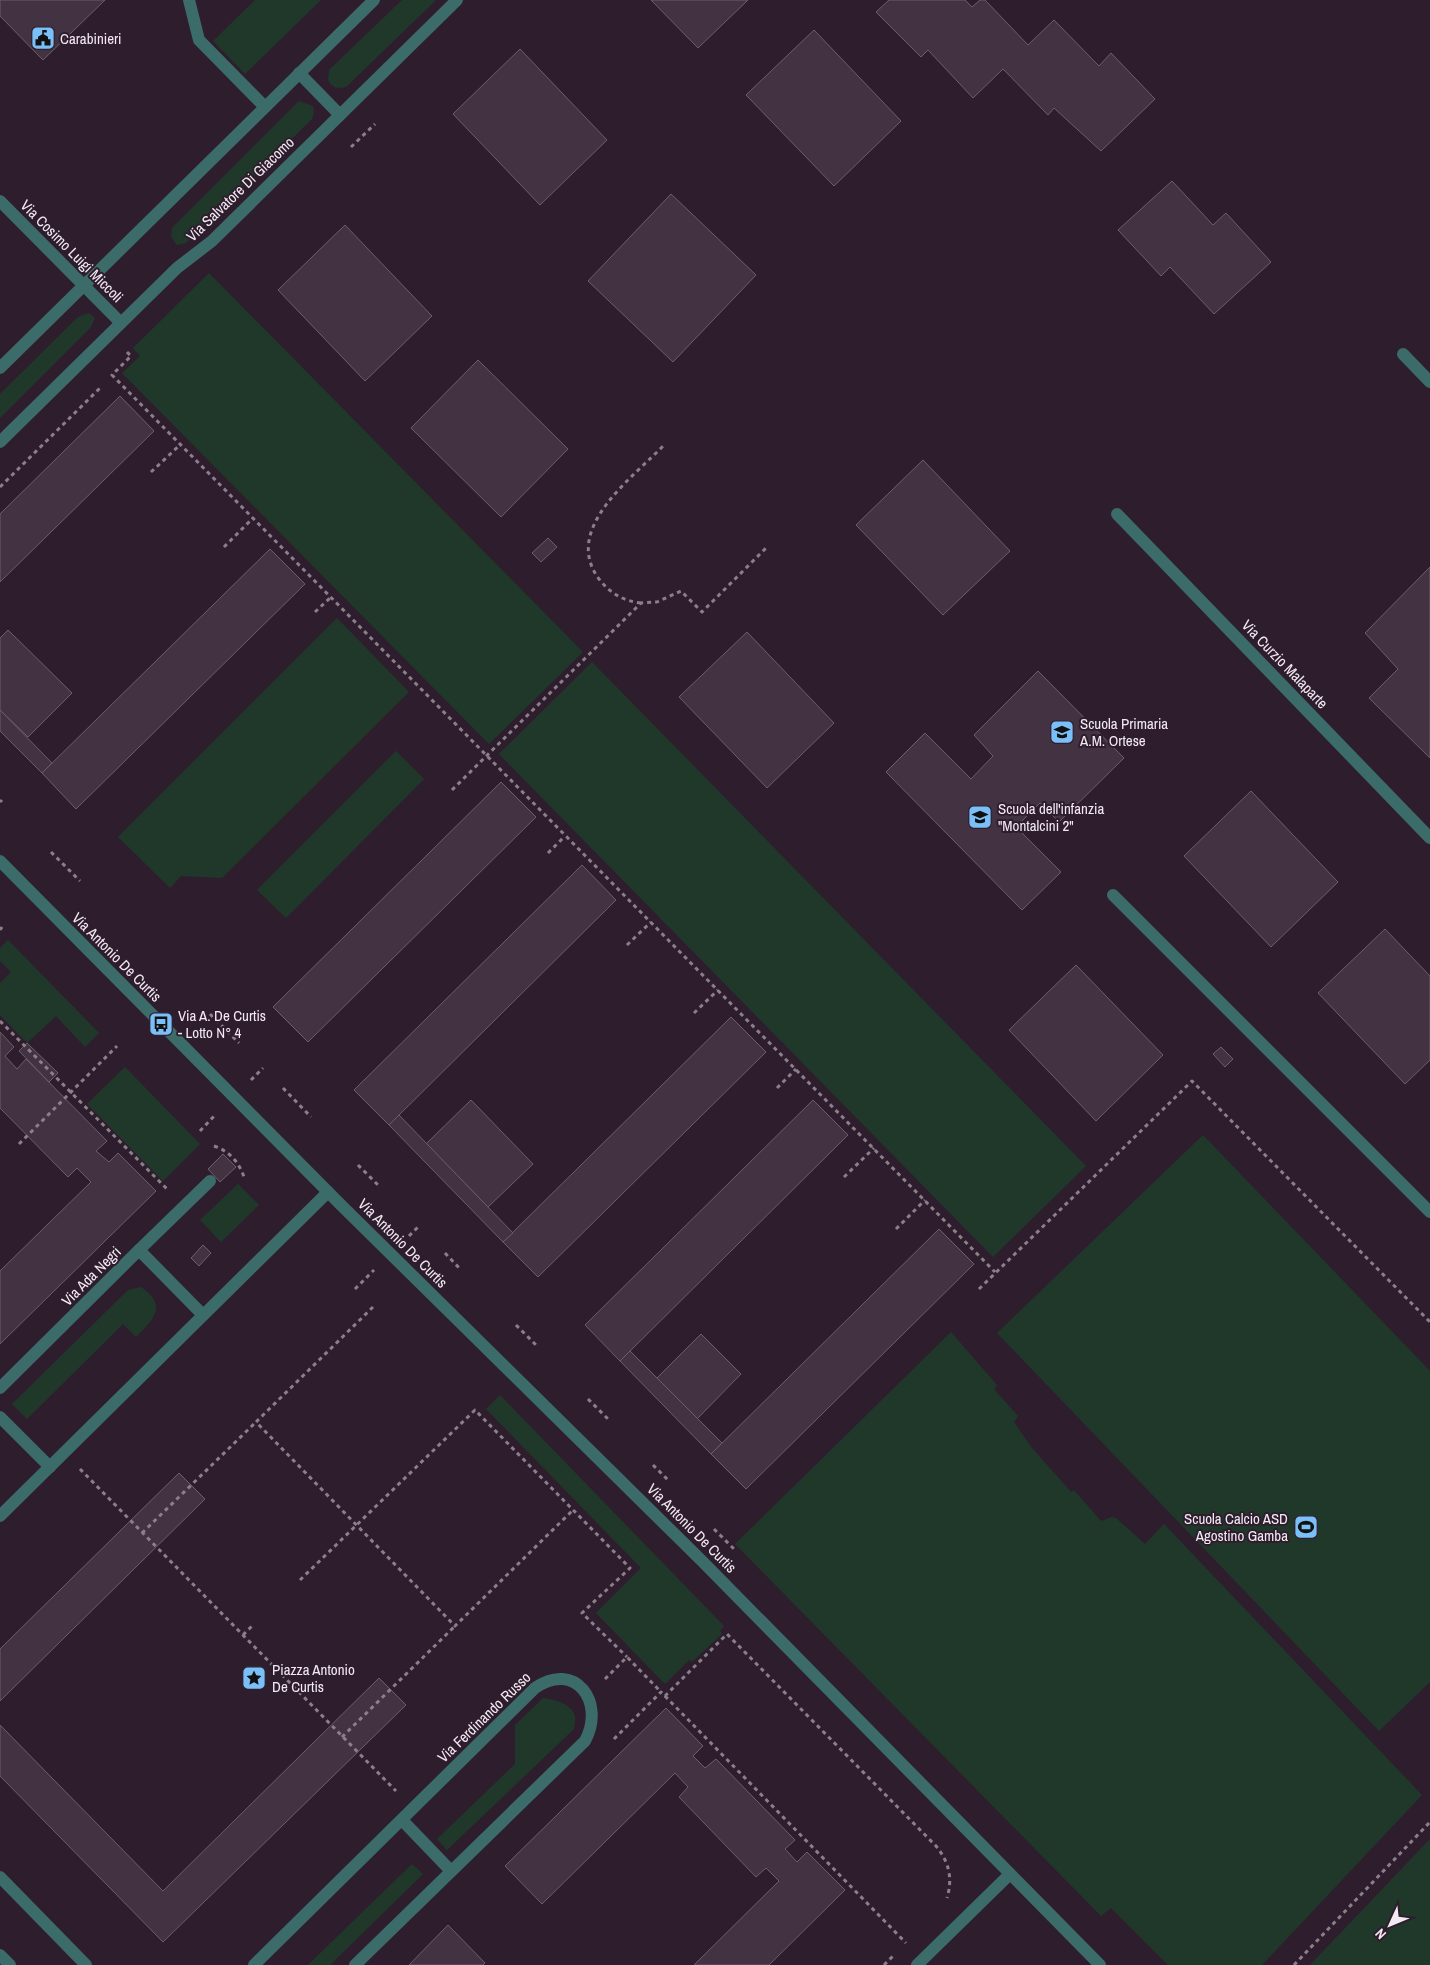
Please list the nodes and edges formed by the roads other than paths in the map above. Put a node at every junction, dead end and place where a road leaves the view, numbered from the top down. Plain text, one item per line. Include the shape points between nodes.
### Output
1 (189, 0) edge
2 (374, 0) edge
3 (457, 0) edge
4 (299, 73) junction
5 (265, 107) junction
6 (340, 115) junction
7 (0, 201) edge
8 (83, 286) junction
9 (120, 323) junction
10 (1403, 354) dead end
11 (0, 368) edge
12 (1430, 382) edge
13 (0, 442) edge
14 (1117, 514) dead end
15 (1430, 838) edge
16 (0, 861) edge
17 (1113, 895) dead end
18 (210, 1181) dead end
19 (328, 1192) junction
20 (1430, 1212) edge
21 (140, 1250) junction
22 (203, 1315) junction
23 (0, 1388) edge
24 (0, 1416) edge
25 (50, 1467) junction
26 (0, 1516) edge
27 (402, 1820) junction
28 (451, 1871) junction
29 (1010, 1874) junction
30 (0, 1878) edge
31 (0, 1955) edge
32 (10, 1965) edge
33 (86, 1965) edge
34 (254, 1965) edge
35 (355, 1965) edge
36 (917, 1965) edge
37 (1100, 1965) edge

1 - 5 street via 199,40
2 - 4 street
3 - 6 street, Via Salvatore Di Giacomo
4 - 5 street
4 - 6 street
5 - 8 street
6 - 9 street, Via Salvatore Di Giacomo via 212,242 177,268
7 - 8 street, Via Cosimo Luigi Miccoli
8 - 9 street, Via Cosimo Luigi Miccoli
8 - 11 street
9 - 13 street, Via Salvatore Di Giacomo
10 - 12 street
14 - 15 street, Via Curzio Malaparte
16 - 19 street, Via Antonio De Curtis
17 - 20 street
18 - 21 street
19 - 22 street
19 - 29 street, Via Antonio De Curtis via 644,1504
21 - 22 street, Via Ada Negri
21 - 23 street, Via Ada Negri
22 - 25 street
24 - 25 street
25 - 26 street
27 - 28 street
27 - 28 street, Via Ferdinando Russo via 535,1688 555,1678 567,1679 582,1690 592,1707 593,1719 585,1741
27 - 34 street, Via Ferdinando Russo
28 - 35 street
29 - 36 street
29 - 37 street, Via Antonio De Curtis
30 - 33 street
31 - 32 street

